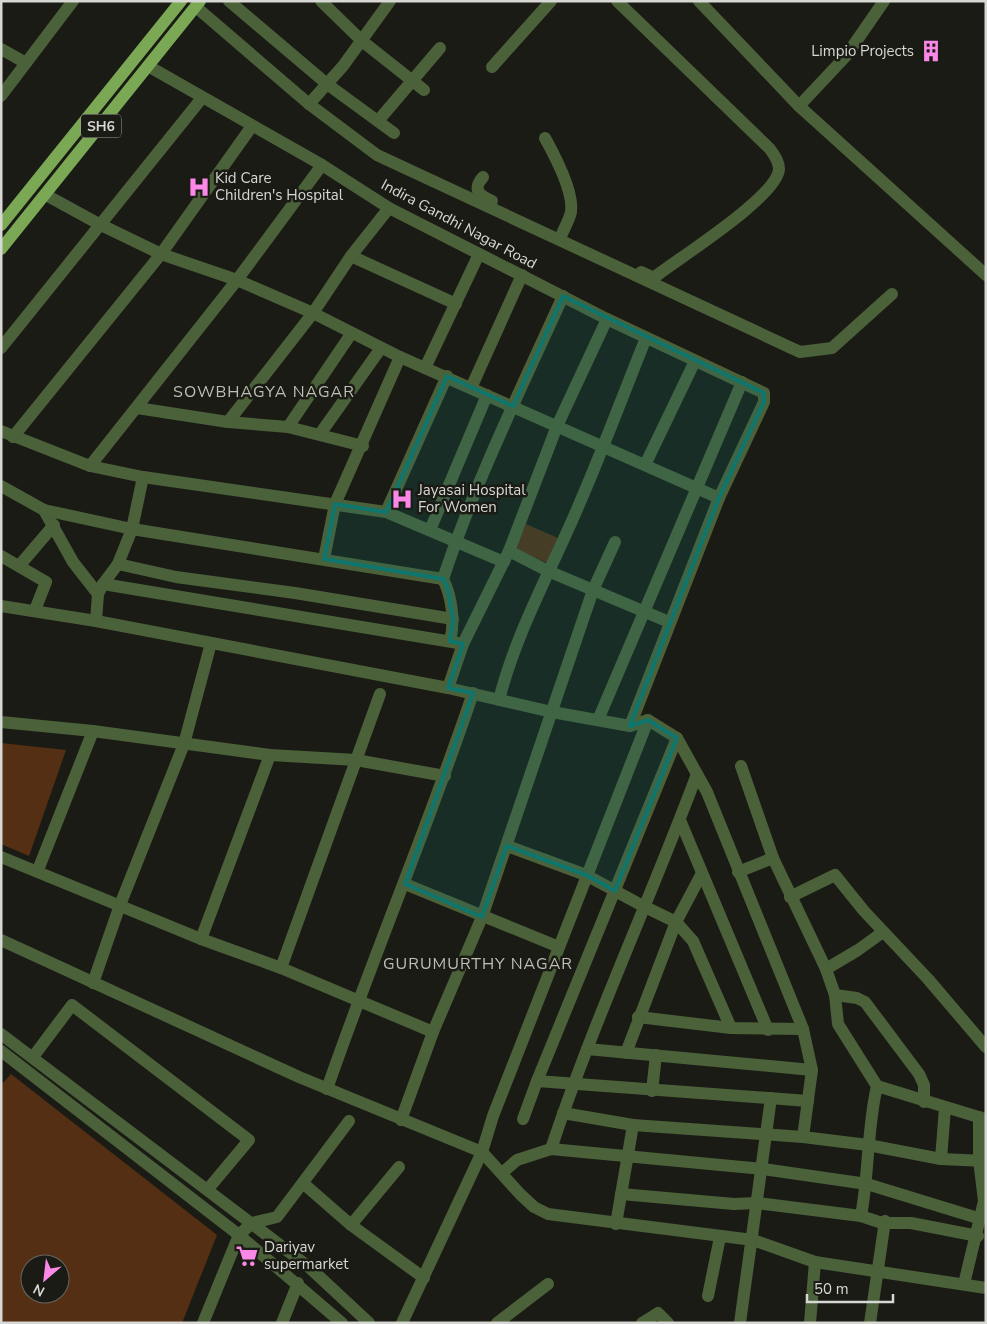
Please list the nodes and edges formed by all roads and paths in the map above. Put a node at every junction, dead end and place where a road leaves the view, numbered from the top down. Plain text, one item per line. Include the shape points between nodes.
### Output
1 (181, 1) edge
2 (229, 1) edge
3 (321, 1) edge
4 (390, 1) edge
5 (551, 1) edge
6 (617, 1) edge
7 (699, 1) edge
8 (884, 1) edge
9 (69, 2) edge
10 (198, 4) edge
11 (362, 42) junction
12 (440, 48) dead end
13 (1, 49) edge
14 (26, 63) junction
15 (148, 66) junction
16 (492, 68) dead end
17 (412, 81) junction
18 (328, 84) junction
19 (424, 90) dead end
20 (1, 96) edge
21 (202, 98) junction
22 (309, 104) junction
23 (799, 106) junction
24 (96, 107) junction
25 (107, 118) junction
26 (378, 121) junction
27 (252, 126) junction
28 (394, 133) dead end
29 (545, 138) dead end
30 (322, 165) junction
31 (482, 177) dead end
32 (46, 194) junction
33 (389, 208) junction
34 (99, 224) junction
35 (1, 226) edge
36 (562, 234) junction
37 (1, 249) edge
38 (162, 254) junction
39 (479, 254) junction
40 (351, 256) junction
41 (522, 275) junction
42 (986, 275) edge
43 (237, 280) junction
44 (892, 294) dead end
45 (563, 296) junction
46 (456, 304) junction
47 (313, 313) junction
48 (607, 319) junction
49 (351, 334) junction
50 (646, 338) junction
51 (1, 348) edge
52 (381, 348) junction
53 (400, 357) junction
54 (695, 361) junction
55 (426, 368) junction
56 (448, 376) junction
57 (742, 382) junction
58 (471, 388) junction
59 (488, 395) junction
60 (514, 406) junction
61 (137, 408) junction
62 (228, 422) junction
63 (557, 426) junction
64 (288, 427) junction
65 (1, 431) edge
66 (320, 434) junction
67 (13, 437) junction
68 (362, 446) junction
69 (602, 446) junction
70 (90, 466) junction
71 (645, 466) junction
72 (143, 477) junction
73 (1, 486) edge
74 (696, 488) junction
75 (718, 498) junction
76 (335, 504) junction
77 (44, 510) junction
78 (386, 512) junction
79 (54, 525) junction
80 (132, 529) junction
81 (430, 530) junction
82 (457, 540) junction
83 (615, 542) dead end
84 (1, 556) edge
85 (506, 556) junction
86 (324, 559) junction
87 (118, 564) junction
88 (19, 566) junction
89 (548, 571) junction
90 (443, 580) junction
91 (100, 589) junction
92 (593, 590) junction
93 (1, 606) edge
94 (35, 610) junction
95 (644, 612) junction
96 (453, 619) junction
97 (96, 621) junction
98 (670, 622) junction
99 (450, 642) junction
100 (212, 643) junction
101 (463, 644) junction
102 (448, 688) junction
103 (473, 693) junction
104 (380, 694) dead end
105 (499, 700) junction
106 (552, 712) junction
107 (598, 720) junction
108 (648, 720) junction
109 (1, 722) edge
110 (630, 726) junction
111 (93, 731) junction
112 (678, 738) junction
113 (184, 744) junction
114 (270, 755) junction
115 (356, 760) junction
116 (741, 766) dead end
117 (697, 774) junction
118 (445, 776) junction
119 (680, 820) junction
120 (507, 846) junction
121 (1, 857) edge
122 (772, 858) junction
123 (38, 870) junction
124 (738, 872) junction
125 (586, 875) junction
126 (702, 875) junction
127 (404, 884) junction
128 (615, 892) junction
129 (790, 897) junction
130 (120, 905) junction
131 (646, 907) junction
132 (482, 916) junction
133 (676, 922) junction
134 (883, 932) junction
135 (201, 939) junction
136 (1, 940) edge
137 (559, 947) junction
138 (281, 968) junction
139 (826, 969) junction
140 (93, 983) junction
141 (835, 995) junction
142 (357, 1001) junction
143 (638, 1017) junction
144 (731, 1028) junction
145 (803, 1029) junction
146 (768, 1030) junction
147 (433, 1032) junction
148 (1, 1034) edge
149 (986, 1046) edge
150 (587, 1049) junction
151 (1, 1051) edge
152 (626, 1053) junction
153 (656, 1055) junction
154 (33, 1057) junction
155 (812, 1070) junction
156 (537, 1081) junction
157 (573, 1086) junction
158 (878, 1086) junction
159 (326, 1089) junction
160 (652, 1091) junction
161 (771, 1098) junction
162 (808, 1100) junction
163 (924, 1102) junction
164 (945, 1108) junction
165 (563, 1113) junction
166 (982, 1118) edge
167 (522, 1119) dead end
168 (401, 1120) junction
169 (349, 1121) dead end
170 (633, 1125) junction
171 (768, 1134) junction
172 (804, 1137) junction
173 (868, 1144) junction
174 (551, 1149) junction
175 (482, 1152) junction
176 (628, 1156) junction
177 (942, 1159) junction
178 (983, 1161) edge
179 (399, 1167) dead end
180 (763, 1169) junction
181 (502, 1173) junction
182 (304, 1184) junction
183 (867, 1184) junction
184 (208, 1189) junction
185 (621, 1194) junction
186 (757, 1203) junction
187 (861, 1216) junction
188 (981, 1219) junction
189 (885, 1222) junction
190 (252, 1223) junction
191 (616, 1224) junction
192 (351, 1225) junction
193 (239, 1235) junction
194 (978, 1236) junction
195 (720, 1237) junction
196 (753, 1240) junction
197 (815, 1262) junction
198 (878, 1272) junction
199 (424, 1278) junction
200 (298, 1283) junction
201 (548, 1284) dead end
202 (964, 1284) junction
203 (986, 1288) edge
204 (708, 1296) dead end
205 (204, 1323) edge
206 (282, 1323) edge
207 (342, 1323) edge
208 (369, 1323) edge
209 (402, 1323) edge
210 (497, 1323) edge
211 (642, 1323) edge
212 (668, 1323) edge
213 (740, 1323) edge
214 (810, 1323) edge
215 (870, 1323) edge

1 - 24 main road, SH6
2 - 18 street
3 - 11 street
4 - 11 street
5 - 16 street
6 - 36 street via 770,149 778,162 778,176 758,199 715,234 652,277
7 - 23 street
8 - 23 street via 846,56
9 - 14 street
10 - 15 main road, SH6
10 - 22 street
11 - 17 street
11 - 18 street
12 - 17 street
13 - 14 street
14 - 20 street
15 - 21 street, Indira Gandhi Nagar Road
15 - 25 main road, SH6
17 - 19 street
17 - 26 street
18 - 22 street
18 - 26 street
21 - 27 street, Indira Gandhi Nagar Road
21 - 34 street
22 - 44 street via 377,155 800,352 832,348
23 - 42 street
24 - 25 main road
24 - 35 main road, SH6
25 - 32 main road, SH6
26 - 28 street
27 - 30 street, Indira Gandhi Nagar Road
27 - 38 street
29 - 36 street via 556,157 571,202
30 - 33 street, Indira Gandhi Nagar Road
30 - 43 street
31 - 36 street via 476,185 480,195
32 - 34 street
32 - 37 main road, SH6
33 - 39 street, Indira Gandhi Nagar Road
33 - 40 street
34 - 38 street
34 - 51 street
38 - 43 street
38 - 67 street
39 - 41 street, Indira Gandhi Nagar Road
39 - 46 street
40 - 46 street
40 - 47 street
41 - 45 street, Indira Gandhi Nagar Road
41 - 58 street
43 - 47 street
43 - 61 street
45 - 48 street, Indira Gandhi Nagar Road
45 - 60 street
46 - 55 street
47 - 49 street
47 - 62 street
48 - 50 street, Indira Gandhi Nagar Road
48 - 63 street
49 - 52 street
49 - 64 street
50 - 54 street, Indira Gandhi Nagar Road
50 - 69 street
52 - 53 street
52 - 66 street
53 - 55 street
53 - 68 street
54 - 57 street, Indira Gandhi Nagar Road
54 - 71 street
55 - 56 street
56 - 58 street
56 - 78 street
57 - 74 street
57 - 75 street, Indira Gandhi Nagar Road via 764,393 764,402
58 - 59 street
59 - 60 street
59 - 81 street
60 - 63 street
60 - 82 street
61 - 62 street
61 - 70 street
62 - 64 street
63 - 69 street
63 - 85 street
64 - 66 street
65 - 67 street
66 - 68 street
67 - 70 street
68 - 76 street
69 - 71 street
69 - 89 street via 578,508
70 - 72 street
71 - 74 street
72 - 76 street
72 - 80 street
73 - 77 street
74 - 75 street
74 - 95 street
75 - 98 street
76 - 78 street
76 - 86 street
77 - 79 street
77 - 80 street
78 - 81 street
79 - 88 street
79 - 91 street via 73,562
80 - 86 street
80 - 87 street
81 - 82 street
82 - 85 street
82 - 90 street
83 - 92 street
84 - 88 street
85 - 89 street
85 - 101 street
86 - 90 street
87 - 91 street
87 - 96 street via 176,577
88 - 94 street via 46,582
89 - 92 street
89 - 105 street via 507,668
90 - 96 street
91 - 97 street
91 - 99 street
92 - 95 street
92 - 106 street
93 - 94 street
94 - 97 street
95 - 98 street
95 - 107 street
96 - 99 street
97 - 100 street
98 - 110 street
99 - 101 street
100 - 102 street
100 - 113 street
101 - 102 street
102 - 103 street
103 - 105 street
103 - 118 street
104 - 115 street
105 - 106 street
106 - 107 street
106 - 120 street
107 - 110 street
108 - 110 street
108 - 112 street
108 - 125 street
109 - 111 street
111 - 113 street
111 - 123 street
112 - 117 street
112 - 128 street
113 - 114 street
113 - 130 street
114 - 115 street
114 - 135 street
115 - 118 street
115 - 138 street
116 - 122 street
117 - 119 street
117 - 124 street
118 - 127 street
119 - 126 street
119 - 131 street
120 - 125 street
120 - 132 street
121 - 123 street
122 - 124 street
122 - 129 street
123 - 130 street
124 - 145 street
125 - 128 street
125 - 137 street
126 - 133 street
126 - 146 street
127 - 132 street
127 - 142 street
128 - 131 street
128 - 156 street
129 - 134 street via 835,875
129 - 139 street
130 - 135 street
130 - 140 street
131 - 133 street
131 - 150 street
132 - 137 street
132 - 147 street
133 - 143 street
133 - 144 street via 693,941
134 - 139 street
134 - 149 street
135 - 138 street
136 - 140 street
137 - 175 street
138 - 142 street
139 - 141 street
140 - 159 street
141 - 158 street via 838,1024
141 - 163 street via 864,1002 919,1074 924,1085
142 - 147 street
142 - 159 street
143 - 144 street
143 - 152 street
144 - 146 street
145 - 146 street
145 - 155 street
147 - 168 street
148 - 154 street
150 - 152 street
150 - 157 street
151 - 193 street
152 - 153 street
153 - 155 street
153 - 160 street
154 - 184 street
154 - 184 street via 72,1005 249,1140
155 - 162 street
156 - 157 street
156 - 167 street
157 - 160 street
157 - 165 street
158 - 163 street
158 - 173 street
159 - 168 street
160 - 161 street
161 - 162 street
161 - 171 street
162 - 172 street
163 - 164 street
164 - 166 street
164 - 177 street
165 - 170 street
165 - 174 street
166 - 178 street
168 - 175 street
169 - 182 street
170 - 171 street
170 - 176 street
171 - 172 street
171 - 180 street
172 - 173 street
173 - 177 street
173 - 183 street
174 - 176 street
174 - 181 street via 517,1160
175 - 181 street
175 - 199 street
176 - 180 street
176 - 185 street
177 - 178 street
178 - 188 street
179 - 192 street
180 - 183 street
180 - 186 street
181 - 191 street via 534,1207 548,1214
182 - 190 street via 278,1217
182 - 192 street
183 - 187 street
183 - 188 street
184 - 190 street
185 - 186 street via 734,1204
185 - 191 street
186 - 187 street
186 - 196 street
187 - 189 street
188 - 194 street
189 - 194 street via 911,1223
189 - 198 street
190 - 193 street
190 - 208 street via 309,1267
191 - 195 street
192 - 199 street
193 - 200 street
193 - 205 street
194 - 202 street
195 - 196 street
195 - 204 street
196 - 197 street
196 - 213 street
197 - 198 street
197 - 214 street
198 - 202 street
198 - 215 street
199 - 209 street
200 - 206 street
200 - 207 street
201 - 210 street
202 - 203 street
211 - 212 street via 658,1313

